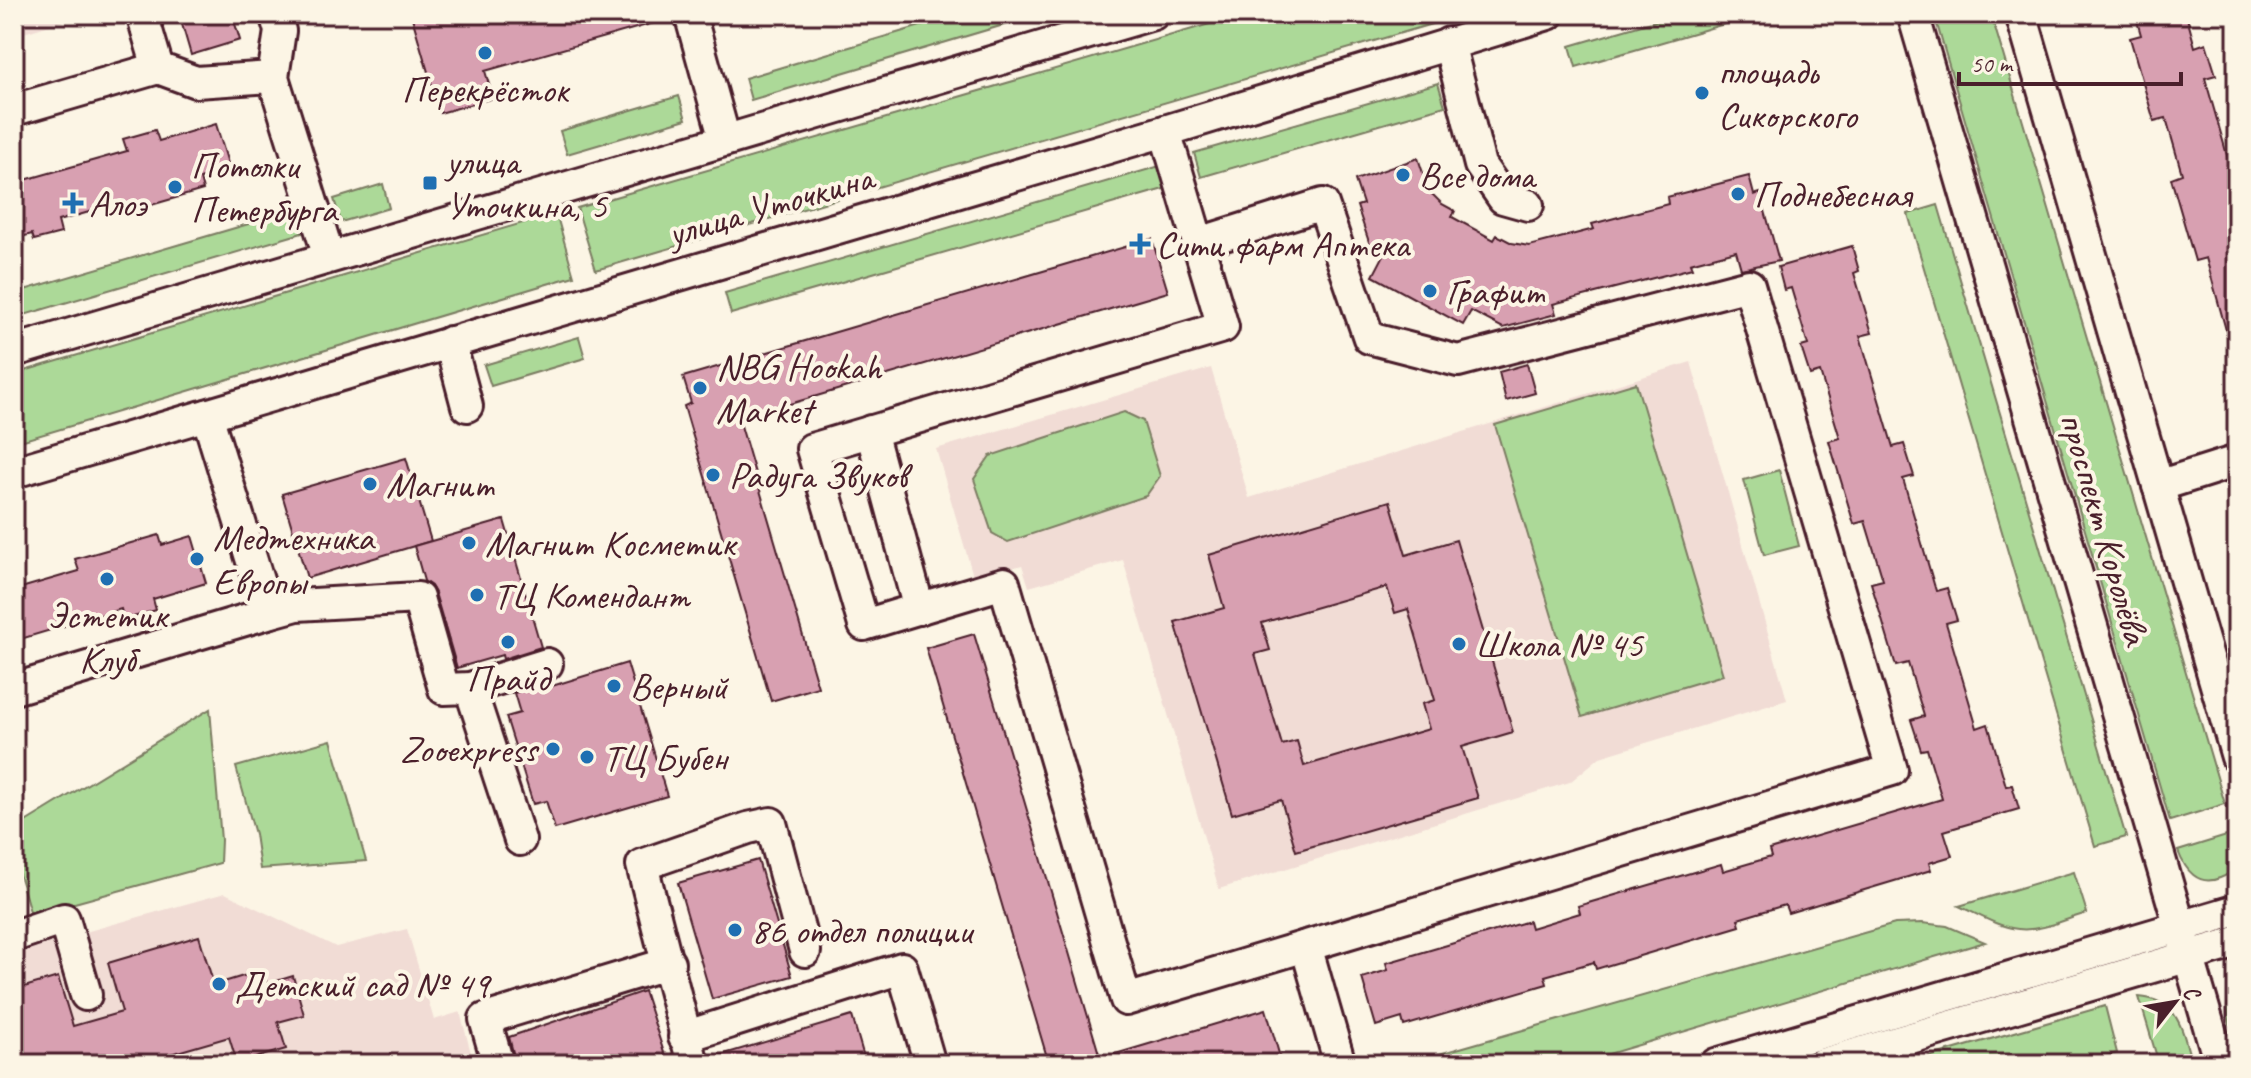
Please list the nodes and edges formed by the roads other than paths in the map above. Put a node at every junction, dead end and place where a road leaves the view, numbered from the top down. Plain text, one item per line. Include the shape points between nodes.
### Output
1 (142, 14) edge
2 (275, 14) edge
3 (690, 14) edge
4 (1153, 14) edge
5 (1548, 14) edge
6 (1913, 14) edge
7 (2021, 14) edge
8 (1449, 43) junction
9 (158, 68) junction
10 (273, 77) junction
11 (14, 110) edge
12 (1165, 131) junction
13 (725, 140) junction
14 (1528, 205) dead end
15 (1199, 243) junction
16 (329, 257) junction
17 (450, 342) junction
18 (14, 351) edge
19 (467, 406) dead end
20 (207, 415) junction
21 (871, 431) junction
22 (2237, 461) edge
23 (14, 472) edge
24 (2158, 486) junction
25 (919, 609) junction
26 (268, 613) junction
27 (547, 664) dead end
28 (470, 688) junction
29 (14, 689) edge
30 (2237, 757) edge
31 (520, 840) dead end
32 (2237, 910) edge
33 (2181, 927) junction
34 (14, 936) edge
35 (2237, 942) edge
36 (1306, 946) junction
37 (805, 951) dead end
38 (2189, 956) junction
39 (669, 963) junction
40 (86, 995) dead end
41 (1867, 1019) junction
42 (688, 1051) edge
43 (1877, 1056) edge
44 (498, 1064) edge
45 (930, 1064) edge
46 (1340, 1064) edge
47 (1716, 1064) edge
48 (1822, 1064) edge
49 (2220, 1064) edge

1 - 9 street
2 - 10 street via 280,31
3 - 13 street
4 - 13 street, улица Уточкина
5 - 8 street, улица Уточкина
6 - 33 street, проспект Королёва
7 - 24 street, проспект Королёва
8 - 12 street, улица Уточкина
8 - 14 street via 1480,165 1503,198
9 - 10 street via 196,82
9 - 11 street
10 - 16 street
12 - 15 street
12 - 17 street, улица Уточкина
13 - 16 street, улица Уточкина
15 - 21 street via 1223,327
15 - 36 street via 1323,204 1369,338 1458,361 1749,285 1892,770
16 - 18 street, улица Уточкина
17 - 19 street
17 - 20 street, улица Уточкина
20 - 23 street, улица Уточкина
20 - 26 street
21 - 25 street
21 - 25 street via 812,449 864,625
22 - 24 street
24 - 30 street, проспект Королёва
25 - 36 street via 1004,583 1126,1000
26 - 28 street via 297,605 418,598 444,689
26 - 29 street
27 - 28 street
28 - 31 street
32 - 33 street
33 - 38 street, проспект Королёва
33 - 41 street
34 - 40 street via 64,919
35 - 38 street
36 - 46 street
37 - 39 street via 771,823 642,865
38 - 43 street
38 - 49 street, проспект Королёва
39 - 42 street
39 - 44 street via 485,1019
41 - 43 street
41 - 47 street
42 - 45 street via 902,968
43 - 48 street

